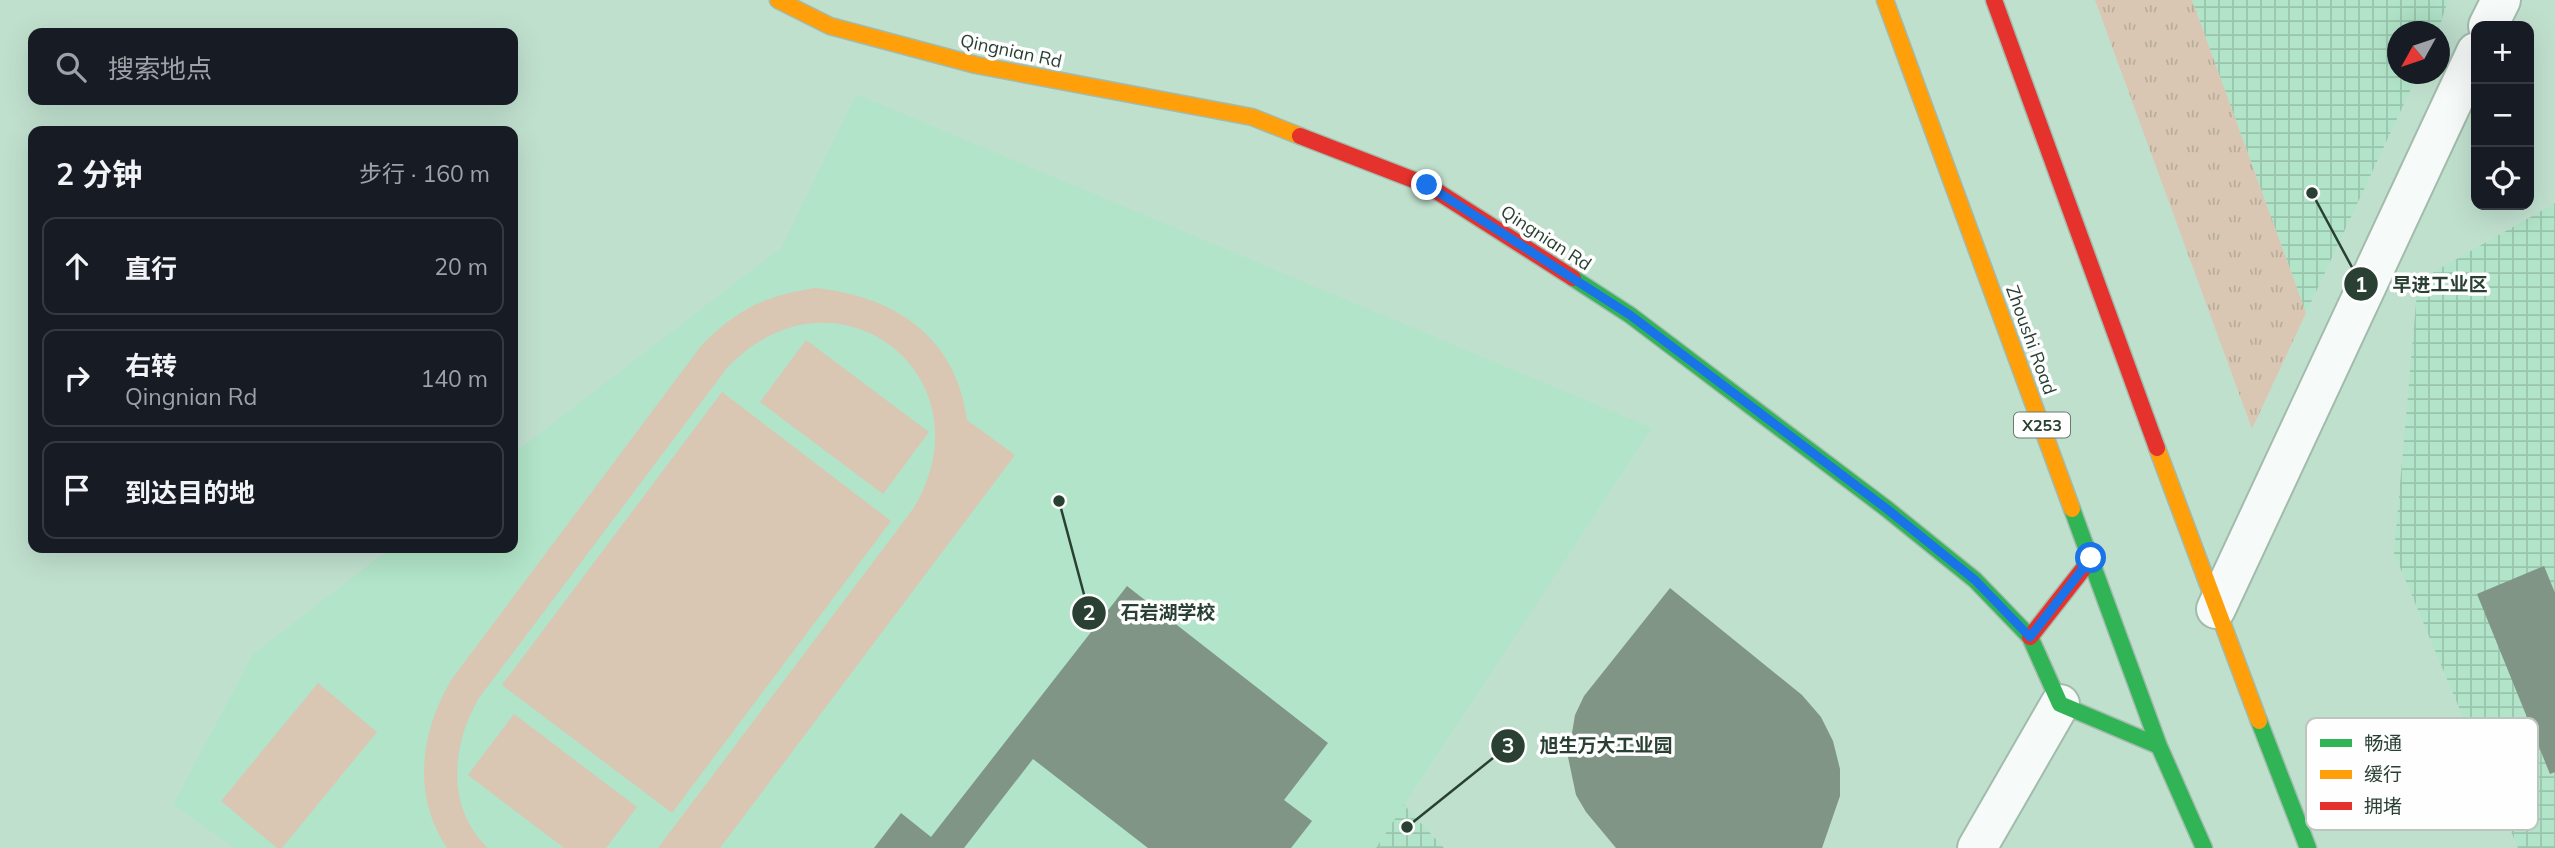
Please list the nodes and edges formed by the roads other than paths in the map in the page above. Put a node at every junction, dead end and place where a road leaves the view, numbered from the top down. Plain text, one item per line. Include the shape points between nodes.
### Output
1 (778, 0) edge
2 (1885, 0) edge
3 (1994, 0) edge
4 (2501, 0) edge
5 (2490, 21) edge
6 (2471, 63) edge
7 (2091, 558) junction
8 (2216, 609) junction
9 (2030, 637) junction
10 (2060, 705) junction
11 (2160, 746) junction
12 (1976, 848) edge
13 (2204, 848) edge
14 (2308, 848) edge

1 - 9 main road, Qingnian Rd via 830,26 976,65 1252,117 1427,185 1652,331 1975,580
2 - 7 main road, Zhoushi Road / X253
3 - 8 main road
4 - 5 street
6 - 8 street
7 - 9 main road
7 - 11 main road, Zhoushi Road / X253
8 - 14 main road
9 - 10 main road, Qingnian Rd
10 - 11 main road
10 - 12 street
11 - 13 main road, Zhoushi Road / X253

